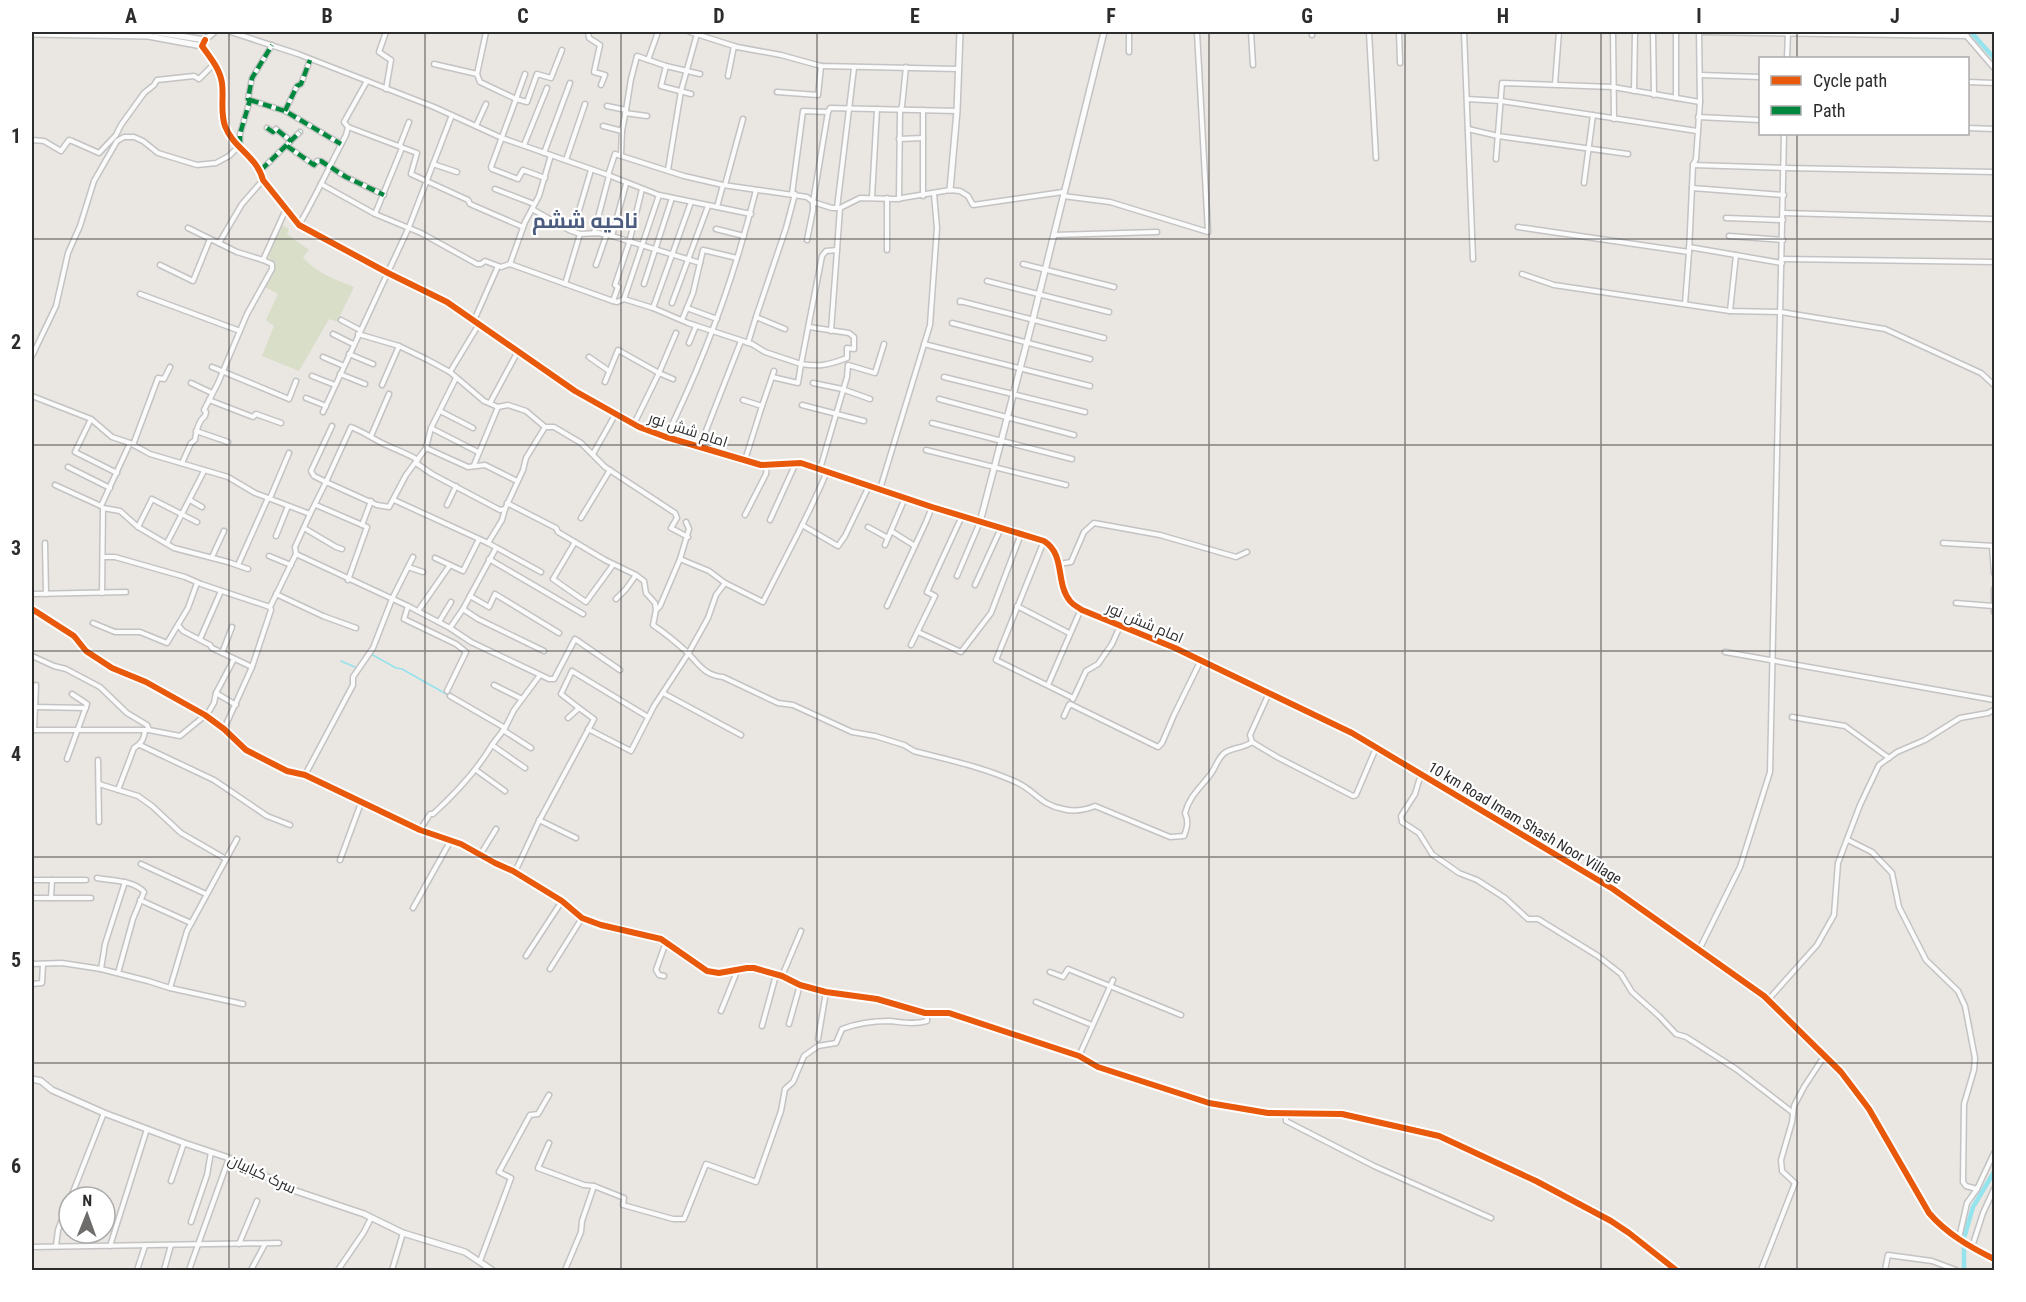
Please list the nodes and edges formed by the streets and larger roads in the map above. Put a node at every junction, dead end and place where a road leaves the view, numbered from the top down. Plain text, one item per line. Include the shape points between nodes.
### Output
1 (85, 32) edge
2 (155, 32) edge
3 (214, 32) edge
4 (231, 32) edge
5 (387, 32) edge
6 (486, 32) edge
7 (588, 32) edge
8 (658, 32) edge
9 (690, 32) edge
10 (960, 32) edge
11 (1104, 32) edge
12 (1129, 32) edge
13 (1197, 32) edge
14 (1251, 32) edge
15 (1369, 32) edge
16 (1399, 32) edge
17 (1464, 32) edge
18 (1559, 32) edge
19 (1613, 32) edge
20 (1635, 32) edge
21 (1653, 32) edge
22 (1676, 32) edge
23 (1699, 32) edge
24 (1964, 32) edge
25 (1788, 33) edge
26 (32, 34) edge
27 (59, 34) junction
28 (697, 34) junction
29 (1967, 36) junction
30 (204, 43) junction
31 (272, 45) junction
32 (734, 46) junction
33 (562, 50) dead end
34 (1129, 52) dead end
35 (1787, 57) edge
36 (310, 60) junction
37 (648, 60) junction
38 (1400, 63) dead end
39 (214, 64) junction
40 (434, 64) dead end
41 (1253, 65) dead end
42 (666, 66) junction
43 (821, 66) junction
44 (854, 68) junction
45 (906, 68) junction
46 (1995, 68) edge
47 (958, 69) junction
48 (686, 71) junction
49 (477, 74) junction
50 (525, 74) dead end
51 (700, 74) dead end
52 (1700, 75) junction
53 (728, 76) dead end
54 (1759, 77) edge
55 (367, 81) junction
56 (1969, 82) edge
57 (1995, 82) edge
58 (570, 83) dead end
59 (1556, 84) junction
60 (601, 85) dead end
61 (1613, 87) junction
62 (547, 88) dead end
63 (386, 89) junction
64 (681, 91) junction
65 (1634, 91) junction
66 (777, 92) dead end
67 (691, 94) dead end
68 (1654, 95) junction
69 (1676, 98) junction
70 (516, 99) junction
71 (1467, 99) junction
72 (250, 100) junction
73 (1501, 101) junction
74 (1700, 102) junction
75 (486, 104) dead end
76 (585, 104) dead end
77 (607, 106) dead end
78 (877, 109) junction
79 (849, 110) junction
80 (900, 110) junction
81 (924, 110) junction
82 (285, 111) junction
83 (625, 111) junction
84 (957, 111) junction
85 (828, 112) junction
86 (452, 115) junction
87 (1593, 115) junction
88 (647, 116) dead end
89 (1698, 117) junction
90 (743, 119) dead end
91 (1614, 119) junction
92 (1759, 120) edge
93 (409, 122) dead end
94 (476, 126) junction
95 (603, 126) dead end
96 (348, 127) junction
97 (267, 128) dead end
98 (1969, 128) edge
99 (1468, 129) junction
100 (1995, 129) edge
101 (622, 131) junction
102 (1698, 131) junction
103 (300, 132) dead end
104 (1784, 135) edge
105 (1498, 136) junction
106 (502, 138) junction
107 (923, 138) junction
108 (899, 139) junction
109 (32, 140) edge
110 (291, 141) junction
111 (341, 144) junction
112 (524, 145) junction
113 (240, 146) junction
114 (287, 146) junction
115 (400, 146) junction
116 (1588, 149) junction
117 (99, 153) junction
118 (544, 153) junction
119 (1628, 154) dead end
120 (552, 155) junction
121 (621, 155) junction
122 (107, 157) junction
123 (1376, 158) dead end
124 (1496, 159) dead end
125 (566, 160) junction
126 (434, 164) junction
127 (1692, 165) junction
128 (329, 166) junction
129 (1785, 168) junction
130 (261, 170) junction
131 (591, 170) junction
132 (668, 170) junction
133 (457, 172) dead end
134 (1995, 172) edge
135 (609, 176) junction
136 (546, 178) junction
137 (263, 180) junction
138 (428, 181) junction
139 (1584, 183) dead end
140 (321, 184) junction
141 (626, 184) junction
142 (724, 185) junction
143 (1692, 188) junction
144 (495, 189) dead end
145 (642, 189) junction
146 (756, 190) junction
147 (950, 190) junction
148 (793, 194) junction
149 (934, 194) junction
150 (1063, 194) junction
151 (384, 195) junction
152 (659, 195) junction
153 (1784, 195) junction
154 (923, 196) junction
155 (872, 197) junction
156 (672, 198) junction
157 (887, 198) junction
158 (899, 199) junction
159 (692, 202) junction
160 (813, 202) junction
161 (534, 204) junction
162 (708, 206) junction
163 (717, 207) junction
164 (839, 208) junction
165 (286, 209) junction
166 (532, 210) junction
167 (1784, 213) junction
168 (375, 214) junction
169 (751, 214) junction
170 (1726, 218) dead end
171 (1995, 219) edge
172 (1783, 220) junction
173 (299, 225) junction
174 (523, 226) junction
175 (1518, 226) dead end
176 (409, 227) junction
177 (188, 228) dead end
178 (716, 229) dead end
179 (573, 231) junction
180 (1157, 232) dead end
181 (580, 234) junction
182 (594, 234) junction
183 (609, 236) junction
184 (744, 236) junction
185 (1053, 236) junction
186 (1729, 236) dead end
187 (210, 239) junction
188 (807, 240) dead end
189 (1783, 240) junction
190 (629, 241) junction
191 (219, 243) junction
192 (642, 245) junction
193 (655, 249) junction
194 (837, 250) junction
195 (887, 250) dead end
196 (1689, 250) junction
197 (673, 254) junction
198 (1736, 255) junction
199 (737, 258) junction
200 (1473, 259) dead end
201 (263, 260) junction
202 (689, 260) junction
203 (1783, 261) junction
204 (1995, 262) edge
205 (700, 263) junction
206 (510, 264) junction
207 (1023, 264) dead end
208 (160, 265) dead end
209 (596, 265) dead end
210 (498, 266) junction
211 (1044, 270) junction
212 (388, 273) junction
213 (1522, 274) dead end
214 (987, 281) dead end
215 (565, 284) junction
216 (644, 284) dead end
217 (1114, 286) dead end
218 (140, 294) dead end
219 (1038, 294) junction
220 (624, 299) junction
221 (613, 301) junction
222 (960, 302) dead end
223 (672, 303) dead end
224 (1685, 304) junction
225 (653, 308) junction
226 (687, 308) junction
227 (1730, 311) junction
228 (1109, 312) dead end
229 (1781, 312) junction
230 (756, 317) junction
231 (717, 319) junction
232 (1033, 319) junction
233 (341, 320) dead end
234 (472, 320) junction
235 (682, 320) junction
236 (478, 324) junction
237 (952, 324) dead end
238 (696, 326) junction
239 (809, 327) junction
240 (785, 329) dead end
241 (240, 331) junction
242 (713, 331) junction
243 (831, 331) junction
244 (359, 332) junction
245 (676, 333) dead end
246 (333, 334) dead end
247 (1104, 338) dead end
248 (741, 341) junction
249 (690, 343) dead end
250 (748, 343) junction
251 (1026, 343) junction
252 (353, 344) junction
253 (884, 344) dead end
254 (924, 344) junction
255 (399, 346) junction
256 (517, 353) junction
257 (350, 354) junction
258 (32, 356) edge
259 (323, 357) dead end
260 (590, 357) dead end
261 (1090, 359) dead end
262 (373, 364) dead end
263 (801, 364) junction
264 (344, 366) junction
265 (170, 367) dead end
266 (212, 367) dead end
267 (1020, 368) junction
268 (223, 371) junction
269 (609, 371) junction
270 (774, 371) dead end
271 (450, 372) junction
272 (659, 373) junction
273 (340, 374) junction
274 (312, 376) dead end
275 (772, 376) junction
276 (944, 377) dead end
277 (456, 378) junction
278 (673, 379) dead end
279 (296, 381) dead end
280 (605, 382) dead end
281 (191, 383) dead end
282 (813, 383) dead end
283 (365, 384) dead end
284 (335, 385) junction
285 (382, 385) dead end
286 (1995, 385) edge
287 (1090, 386) dead end
288 (842, 389) junction
289 (212, 393) junction
290 (389, 394) dead end
291 (1013, 394) junction
292 (32, 396) edge
293 (306, 398) dead end
294 (870, 399) dead end
295 (939, 399) dead end
296 (209, 400) junction
297 (743, 400) dead end
298 (490, 403) junction
299 (802, 405) dead end
300 (326, 406) junction
301 (762, 406) junction
302 (498, 407) junction
303 (440, 411) junction
304 (323, 412) dead end
305 (1085, 412) dead end
306 (837, 414) junction
307 (615, 415) junction
308 (1008, 417) junction
309 (91, 418) junction
310 (864, 421) dead end
311 (281, 423) dead end
312 (932, 423) dead end
313 (634, 424) junction
314 (332, 426) dead end
315 (545, 427) junction
316 (431, 428) junction
317 (473, 428) dead end
318 (196, 431) junction
319 (1074, 435) dead end
320 (371, 436) junction
321 (666, 437) junction
322 (1002, 441) junction
323 (228, 442) dead end
324 (132, 444) junction
325 (700, 446) junction
326 (426, 448) junction
327 (926, 450) dead end
328 (478, 452) junction
329 (289, 453) dead end
330 (593, 454) junction
331 (1072, 459) dead end
332 (745, 461) junction
333 (417, 462) junction
334 (794, 462) junction
335 (182, 463) junction
336 (474, 465) junction
337 (767, 465) junction
338 (68, 467) dead end
339 (995, 467) junction
340 (610, 470) junction
341 (820, 470) junction
342 (204, 471) junction
343 (827, 471) junction
344 (117, 473) junction
345 (326, 482) junction
346 (517, 482) junction
347 (55, 485) dead end
348 (1066, 485) dead end
349 (456, 486) junction
350 (869, 486) junction
351 (110, 488) junction
352 (880, 490) junction
353 (269, 498) junction
354 (905, 498) junction
355 (190, 500) junction
356 (394, 500) junction
357 (371, 501) junction
358 (507, 504) junction
359 (316, 505) junction
360 (447, 505) dead end
361 (288, 506) junction
362 (102, 507) junction
363 (202, 507) dead end
364 (932, 507) junction
365 (505, 509) junction
366 (181, 514) junction
367 (310, 514) junction
368 (745, 515) dead end
369 (962, 516) junction
370 (581, 518) dead end
371 (770, 520) dead end
372 (197, 522) dead end
373 (686, 522) dead end
374 (980, 522) junction
375 (362, 525) junction
376 (802, 525) junction
377 (138, 527) junction
378 (868, 527) dead end
379 (304, 528) junction
380 (1001, 528) junction
381 (224, 531) dead end
382 (891, 531) junction
383 (1022, 533) junction
384 (276, 536) dead end
385 (688, 537) junction
386 (888, 538) junction
387 (479, 539) junction
388 (1044, 541) junction
389 (575, 542) junction
390 (45, 543) dead end
391 (167, 543) junction
392 (488, 543) junction
393 (1943, 543) dead end
394 (885, 545) dead end
395 (915, 546) junction
396 (1993, 546) edge
397 (496, 548) junction
398 (342, 549) dead end
399 (1247, 552) dead end
400 (296, 554) junction
401 (269, 556) dead end
402 (104, 557) junction
403 (212, 557) junction
404 (413, 557) dead end
405 (435, 558) dead end
406 (489, 559) junction
407 (680, 559) junction
408 (613, 564) junction
409 (1059, 564) junction
410 (238, 565) junction
411 (291, 565) junction
412 (450, 565) junction
413 (408, 567) junction
414 (248, 569) dead end
415 (423, 572) dead end
416 (541, 572) dead end
417 (1995, 573) edge
418 (636, 575) junction
419 (957, 576) dead end
420 (348, 580) junction
421 (196, 583) junction
422 (725, 583) junction
423 (975, 585) dead end
424 (1995, 589) edge
425 (221, 591) junction
426 (102, 592) junction
427 (126, 592) dead end
428 (32, 594) edge
429 (46, 594) junction
430 (276, 594) junction
431 (470, 596) junction
432 (392, 599) junction
433 (616, 599) dead end
434 (451, 602) dead end
435 (1956, 603) dead end
436 (408, 606) junction
437 (887, 606) dead end
438 (1017, 606) junction
439 (1993, 606) edge
440 (270, 607) junction
441 (32, 609) edge
442 (463, 609) junction
443 (1081, 609) junction
444 (656, 610) junction
445 (418, 611) junction
446 (1995, 612) edge
447 (583, 614) dead end
448 (439, 622) junction
449 (93, 623) dead end
450 (178, 625) junction
451 (1120, 626) junction
452 (232, 627) dead end
453 (356, 628) dead end
454 (450, 628) junction
455 (918, 632) junction
456 (559, 633) dead end
457 (1069, 633) junction
458 (200, 639) junction
459 (911, 645) dead end
460 (544, 651) dead end
461 (1725, 652) dead end
462 (222, 653) junction
463 (688, 654) junction
464 (32, 656) edge
465 (234, 659) junction
466 (1201, 660) junction
467 (1773, 661) junction
468 (252, 667) junction
469 (620, 670) dead end
470 (540, 675) junction
471 (36, 685) dead end
472 (494, 685) dead end
473 (1048, 685) junction
474 (447, 691) dead end
475 (1268, 692) junction
476 (216, 693) junction
477 (663, 693) junction
478 (72, 694) dead end
479 (450, 696) dead end
480 (1073, 698) junction
481 (522, 699) junction
482 (1995, 699) edge
483 (236, 705) junction
484 (1069, 705) junction
485 (35, 707) junction
486 (86, 708) junction
487 (579, 708) junction
488 (1995, 710) edge
489 (206, 716) junction
490 (1064, 716) dead end
491 (648, 717) junction
492 (1792, 717) dead end
493 (568, 718) dead end
494 (33, 729) edge
495 (224, 729) junction
496 (504, 729) junction
497 (588, 729) junction
498 (78, 730) junction
499 (147, 730) junction
500 (741, 735) dead end
501 (1252, 742) junction
502 (140, 745) junction
503 (492, 745) junction
504 (531, 748) dead end
505 (1376, 748) junction
506 (1889, 758) junction
507 (67, 759) dead end
508 (98, 760) dead end
509 (525, 768) dead end
510 (476, 770) junction
511 (1421, 774) junction
512 (305, 775) junction
513 (99, 784) junction
514 (118, 790) junction
515 (504, 791) dead end
516 (361, 803) junction
517 (539, 820) junction
518 (99, 822) dead end
519 (290, 825) dead end
520 (496, 829) dead end
521 (420, 830) junction
522 (576, 838) dead end
523 (237, 839) dead end
524 (451, 840) junction
525 (1848, 840) junction
526 (480, 855) junction
527 (226, 859) junction
528 (340, 860) dead end
529 (141, 864) dead end
530 (514, 872) junction
531 (97, 878) dead end
532 (32, 880) edge
533 (52, 880) junction
534 (86, 880) dead end
535 (125, 882) junction
536 (206, 894) junction
537 (34, 898) dead end
538 (51, 898) junction
539 (91, 898) dead end
540 (140, 900) junction
541 (562, 901) junction
542 (413, 908) dead end
543 (582, 918) junction
544 (191, 923) junction
545 (801, 931) dead end
546 (666, 942) junction
547 (1699, 950) junction
548 (526, 956) dead end
549 (32, 964) edge
550 (43, 964) junction
551 (101, 969) junction
552 (550, 969) dead end
553 (738, 969) junction
554 (1050, 972) dead end
555 (118, 973) junction
556 (776, 975) junction
557 (664, 976) dead end
558 (782, 976) junction
559 (1113, 980) dead end
560 (32, 984) edge
561 (800, 985) junction
562 (1110, 986) junction
563 (170, 988) junction
564 (826, 992) junction
565 (1768, 1000) junction
566 (1036, 1002) dead end
567 (243, 1004) dead end
568 (721, 1011) dead end
569 (927, 1013) junction
570 (1181, 1015) dead end
571 (789, 1024) dead end
572 (1092, 1025) junction
573 (762, 1026) dead end
574 (818, 1039) dead end
575 (1825, 1055) junction
576 (1079, 1056) junction
577 (32, 1079) edge
578 (549, 1095) dead end
579 (1792, 1112) junction
580 (104, 1113) junction
581 (1287, 1114) junction
582 (147, 1129) junction
583 (184, 1143) junction
584 (549, 1143) dead end
585 (211, 1152) junction
586 (1995, 1153) edge
587 (229, 1158) junction
588 (171, 1181) dead end
589 (76, 1185) edge
590 (594, 1186) junction
591 (1977, 1189) junction
592 (1995, 1189) edge
593 (257, 1201) dead end
594 (371, 1217) junction
595 (1491, 1218) dead end
596 (191, 1222) dead end
597 (403, 1233) junction
598 (57, 1238) edge
599 (1959, 1238) junction
600 (239, 1244) junction
601 (266, 1244) junction
602 (279, 1244) dead end
603 (171, 1245) junction
604 (199, 1245) junction
605 (56, 1246) junction
606 (110, 1246) junction
607 (145, 1246) junction
608 (32, 1247) edge
609 (1971, 1247) junction
610 (1995, 1259) edge
611 (480, 1261) junction
612 (137, 1270) edge
613 (164, 1270) edge
614 (189, 1270) edge
615 (251, 1270) edge
616 (338, 1270) edge
617 (392, 1270) edge
618 (492, 1270) edge
619 (565, 1270) edge
620 (1676, 1270) edge
621 (1761, 1270) edge
622 (1885, 1270) edge
623 (1956, 1270) edge

1 - 27 street
2 - 30 street
3 - 30 street
4 - 31 street
5 - 63 street via 379,52 392,60
6 - 49 street
7 - 60 street via 589,38 600,45 594,72 605,75
8 - 37 street
9 - 28 street
10 - 47 street
11 - 150 street
12 - 34 street
13 - 150 street via 1208,232 1110,202
14 - 41 street
15 - 123 street
16 - 38 street
17 - 71 street
18 - 59 street
19 - 61 street
20 - 65 street
21 - 68 street
22 - 69 street
23 - 25 street
23 - 52 street
24 - 29 street
25 - 29 street
25 - 35 street
26 - 27 street
27 - 30 street via 148,36
28 - 32 street
28 - 48 street
29 - 46 street
30 - 39 street, امام شش نور
31 - 36 street
31 - 72 street via 252,78
32 - 43 street
32 - 53 street
33 - 70 street via 551,78 537,74 527,102
36 - 55 street
36 - 82 street
37 - 42 street
37 - 83 street via 637,56
39 - 113 street, امام شش نور via 222,84 225,126
39 - 117 street via 199,79 194,76 157,80
40 - 49 street
42 - 48 street
42 - 64 street via 661,86
43 - 44 street
43 - 66 street via 818,95
44 - 45 street
44 - 79 street
45 - 47 street
45 - 80 street
47 - 84 street
48 - 51 street
48 - 64 street
49 - 70 street via 480,82
50 - 70 street
52 - 54 street
52 - 74 street
55 - 63 street
55 - 96 street via 344,122
56 - 57 street
58 - 118 street
59 - 61 street
59 - 73 street via 1502,83
61 - 65 street
61 - 91 street
62 - 112 street
63 - 86 street
64 - 67 street
64 - 132 street
65 - 68 street
68 - 69 street
69 - 74 street
70 - 106 street
71 - 73 street
71 - 99 street
72 - 82 street
72 - 113 street
73 - 87 street
73 - 105 street
74 - 89 street
75 - 94 street
76 - 125 street
77 - 83 street
78 - 79 street
78 - 80 street
78 - 155 street
79 - 85 street via 830,108
79 - 164 street
80 - 81 street
80 - 108 street
81 - 84 street
81 - 107 street
82 - 111 street
83 - 88 street
83 - 101 street
84 - 147 street
85 - 148 street via 803,111
85 - 160 street
86 - 94 street
86 - 126 street
87 - 91 street
87 - 116 street
89 - 92 street
89 - 102 street
90 - 142 street
91 - 102 street
93 - 115 street
94 - 106 street
95 - 101 street
96 - 111 street
96 - 115 street
97 - 110 street via 273,132 276,129
98 - 100 street
99 - 105 street
99 - 200 street
101 - 121 street
102 - 127 street
103 - 110 street
104 - 129 street
105 - 116 street
105 - 124 street
106 - 112 street
106 - 136 street via 492,170 518,179 523,170
107 - 108 street
107 - 154 street
108 - 158 street
109 - 117 street via 44,141 61,151 69,140
110 - 114 street
111 - 128 street
112 - 118 street
113 - 122 street via 216,163 197,165 158,153 134,137 124,137
113 - 130 street, امام شش نور
114 - 128 street via 314,165 321,161
114 - 130 street
115 - 138 street via 417,153 411,174
115 - 151 street
116 - 119 street
116 - 139 street
117 - 122 street
118 - 120 street
120 - 125 street
120 - 136 street
121 - 132 street
121 - 135 street via 615,154
122 - 258 street via 94,181 68,253 56,306
125 - 131 street
126 - 133 street
126 - 138 street
127 - 129 street
127 - 143 street
128 - 140 street
128 - 151 street
129 - 134 street
129 - 153 street
130 - 137 street, امام شش نور
131 - 135 street
131 - 179 street
132 - 142 street
135 - 141 street
135 - 182 street
136 - 161 street
137 - 165 street, امام شش نور
137 - 191 street via 242,204
138 - 174 street
138 - 176 street
140 - 168 street
140 - 173 street
141 - 145 street
141 - 183 street
142 - 146 street
142 - 163 street
143 - 153 street
143 - 196 street
144 - 161 street
145 - 152 street
145 - 190 street
146 - 148 street
146 - 169 street
147 - 149 street
147 - 150 street via 968,196 973,205
148 - 160 street
148 - 230 street via 786,228
149 - 154 street
149 - 254 street via 937,228 930,325
150 - 185 street
151 - 168 street
152 - 156 street
152 - 192 street
153 - 167 street
154 - 158 street
155 - 157 street
155 - 164 street
156 - 159 street
156 - 193 street
157 - 158 street
157 - 195 street
159 - 162 street
159 - 197 street
160 - 164 street
160 - 188 street
161 - 166 street
162 - 163 street
162 - 202 street
163 - 169 street
164 - 194 street
165 - 173 street, امام شش نور
165 - 201 street
166 - 174 street
166 - 179 street
167 - 171 street
167 - 172 street
168 - 176 street
169 - 184 street
170 - 172 street
172 - 189 street
173 - 212 street, امام شش نور
174 - 206 street
175 - 196 street
176 - 210 street via 477,264 487,261
176 - 212 street
177 - 187 street
178 - 184 street
179 - 181 street
180 - 185 street
181 - 182 street
181 - 215 street
182 - 183 street
183 - 190 street
183 - 209 street
184 - 199 street
185 - 211 street
186 - 189 street
187 - 191 street
187 - 208 street via 193,281
189 - 203 street
190 - 192 street
190 - 221 street
191 - 201 street
192 - 193 street
192 - 220 street
193 - 197 street
193 - 216 street
194 - 239 street via 826,251 822,256
194 - 243 street
196 - 198 street
196 - 224 street
197 - 202 street
197 - 225 street
198 - 203 street
198 - 227 street
199 - 205 street via 704,250
199 - 231 street
201 - 241 street via 272,264 272,269
202 - 205 street
202 - 223 street
203 - 204 street
203 - 229 street
205 - 226 street
206 - 210 street
206 - 215 street
207 - 211 street
210 - 234 street
211 - 217 street
211 - 219 street
212 - 234 street, امام شش نور via 447,302
212 - 244 street
213 - 224 street via 1554,285
214 - 219 street
215 - 221 street
218 - 241 street
219 - 228 street
219 - 232 street
220 - 221 street
220 - 225 street
222 - 232 street
224 - 227 street
225 - 235 street
226 - 231 street
226 - 235 street
227 - 229 street
229 - 286 street via 1885,329 1981,373
229 - 467 street
230 - 240 street
230 - 250 street
231 - 242 street
232 - 247 street
232 - 251 street
233 - 244 street
234 - 236 street, امام شش نور
235 - 238 street
236 - 256 street, امام شش نور
236 - 271 street
237 - 251 street
238 - 242 street
238 - 249 street
239 - 243 street
239 - 263 street
241 - 268 street
242 - 248 street
242 - 321 street
243 - 263 street via 854,337 854,348 846,348 847,358 816,367
244 - 252 street
244 - 255 street
245 - 272 street
246 - 252 street
248 - 250 street
248 - 325 street
250 - 263 street
251 - 261 street
251 - 267 street
252 - 257 street
253 - 288 street via 875,373 848,365
254 - 267 street
254 - 352 street
255 - 271 street
255 - 285 street
256 - 298 street
256 - 307 street, امام شش نور
257 - 262 street
257 - 264 street
259 - 264 street
260 - 269 street
263 - 275 street via 798,383
264 - 273 street
265 - 324 street via 164,380 158,378
266 - 268 street
267 - 287 street
267 - 291 street
268 - 279 street via 289,399
268 - 289 street
269 - 272 street via 618,350
269 - 280 street
270 - 275 street
271 - 277 street
272 - 278 street
272 - 313 street
273 - 283 street
273 - 284 street
274 - 284 street
275 - 301 street
276 - 291 street
277 - 298 street
277 - 303 street
281 - 289 street
282 - 288 street
284 - 300 street
288 - 294 street
288 - 306 street
289 - 296 street
290 - 320 street
291 - 305 street
291 - 308 street
292 - 309 street
293 - 300 street
295 - 308 street
296 - 311 street
296 - 318 street
297 - 301 street
298 - 302 street
299 - 306 street
300 - 304 street
301 - 332 street
302 - 315 street via 508,405 526,411
302 - 328 street
303 - 316 street
303 - 317 street
306 - 310 street
306 - 341 street
307 - 313 street, امام شش نور
307 - 330 street
308 - 319 street
308 - 322 street
309 - 324 street via 112,437
309 - 344 street via 75,452
312 - 322 street
313 - 321 street, امام شش نور
314 - 345 street via 311,471
315 - 330 street via 554,427
315 - 346 street
316 - 326 street
316 - 328 street
318 - 323 street
318 - 335 street
320 - 333 street
320 - 345 street via 351,427
321 - 325 street, امام شش نور
322 - 331 street
322 - 339 street
324 - 335 street
324 - 344 street
325 - 332 street, امام شش نور
326 - 333 street
326 - 336 street via 468,467
327 - 339 street
328 - 336 street
329 - 353 street
330 - 340 street
332 - 337 street, امام شش نور
333 - 349 street
333 - 356 street
334 - 337 street, امام شش نور
334 - 341 street, امام شش نور
334 - 371 street
335 - 342 street
336 - 346 street via 485,465
337 - 368 street
338 - 351 street
339 - 348 street
339 - 374 street
340 - 370 street
340 - 385 street via 675,513 677,518 671,528
341 - 343 street, امام شش نور
342 - 353 street via 228,477
342 - 355 street
343 - 350 street, امام شش نور
343 - 376 street
344 - 351 street
345 - 357 street
345 - 359 street
346 - 358 street
347 - 362 street
349 - 360 street
349 - 365 street via 500,510
350 - 352 street, امام شش نور
350 - 376 street via 838,546
351 - 362 street
352 - 354 street, امام شش نور
353 - 361 street
353 - 410 street
354 - 364 street, امام شش نور
354 - 382 street
355 - 363 street
355 - 366 street
356 - 357 street via 389,507
356 - 387 street
357 - 375 street
358 - 365 street
358 - 389 street
359 - 367 street
359 - 375 street
361 - 367 street
361 - 384 street
362 - 377 street via 120,511
362 - 402 street
364 - 369 street, امام شش نور
364 - 395 street
365 - 392 street
366 - 372 street
366 - 377 street via 152,499
366 - 391 street
367 - 379 street
369 - 374 street, امام شش نور
369 - 455 street via 927,592 935,596
373 - 385 street
374 - 380 street, امام شش نور
374 - 419 street
375 - 420 street via 367,527
376 - 422 street via 764,603
377 - 391 street
378 - 386 street
379 - 398 street
379 - 400 street via 295,547
380 - 383 street, امام شش نور
380 - 423 street
381 - 403 street
382 - 386 street
382 - 395 street
383 - 388 street, امام شش نور
383 - 455 street via 991,613 961,652
385 - 407 street
386 - 394 street
387 - 392 street
387 - 412 street via 463,571
388 - 409 street, امام شش نور via 1055,551
388 - 438 street
389 - 408 street
389 - 408 street via 553,579 586,602
390 - 429 street
391 - 403 street
392 - 397 street
393 - 396 street
395 - 437 street
396 - 417 street
397 - 406 street
397 - 416 street
399 - 409 street via 1236,557 1160,535 1094,523 1084,532 1071,562
400 - 411 street
400 - 420 street
401 - 411 street
402 - 421 street via 142,564
402 - 426 street
403 - 410 street
404 - 413 street
405 - 412 street
406 - 431 street
406 - 447 street
407 - 422 street via 709,571
407 - 444 street
408 - 418 street
409 - 443 street, امام شش نور via 1065,594
410 - 414 street
411 - 430 street
412 - 445 street
413 - 415 street
413 - 432 street
418 - 433 street
418 - 444 street via 644,580
420 - 432 street
421 - 425 street
421 - 450 street
422 - 463 street
424 - 439 street
425 - 440 street
425 - 458 street
426 - 427 street
426 - 429 street
428 - 429 street
430 - 440 street
430 - 453 street
431 - 442 street
431 - 456 street via 489,607 495,594
432 - 436 street
432 - 512 street via 373,648 354,677
434 - 448 street
435 - 439 street
436 - 445 street
436 - 474 street via 404,619 466,652
438 - 457 street
438 - 473 street via 996,660
439 - 446 street
440 - 468 street
441 - 489 street via 74,636 86,651 112,668
442 - 454 street
442 - 460 street
443 - 451 street, امام شش نور
443 - 457 street
444 - 463 street via 653,625
445 - 448 street
448 - 454 street
449 - 450 street via 115,632 140,632 167,643
450 - 458 street
451 - 466 street, امام شش نور
451 - 480 street via 1098,664 1086,671
452 - 462 street
454 - 470 street
455 - 459 street
457 - 473 street
458 - 462 street
461 - 467 street
462 - 465 street
463 - 477 street
463 - 501 street via 715,676 852,732 999,774 1026,787 1046,805 1065,810 1095,806 1170,837 1184,836 1187,806 1220,758
464 - 499 street via 100,687 147,725
465 - 468 street
465 - 476 street
466 - 475 street, امام شش نور
466 - 484 street via 1158,747
467 - 482 street
467 - 547 street via 1770,772 1740,867
468 - 483 street
469 - 470 street via 575,639 554,679
470 - 481 street
471 - 485 street
472 - 481 street
473 - 480 street
475 - 501 street via 1251,735
475 - 505 street, 10 km Road Imam Shash Noor Village
476 - 483 street
476 - 489 street
477 - 491 street
477 - 500 street
478 - 486 street via 86,702
479 - 496 street
480 - 484 street
481 - 496 street
483 - 495 street
484 - 490 street
485 - 486 street
485 - 494 street
486 - 498 street
487 - 491 street via 561,694 572,671
487 - 493 street
487 - 497 street via 593,717
488 - 506 street via 1960,718
489 - 495 street
489 - 499 street via 180,736
491 - 497 street via 631,751
492 - 506 street via 1845,726
494 - 498 street
495 - 512 street via 246,750 287,771
496 - 503 street
496 - 504 street
497 - 517 street
498 - 499 street
498 - 507 street
499 - 502 street
501 - 505 street via 1353,796
502 - 514 street via 134,748
502 - 519 street via 214,780 267,816
503 - 509 street
503 - 510 street
505 - 511 street, 10 km Road Imam Shash Noor Village
506 - 525 street via 1879,765
508 - 513 street
510 - 515 street
510 - 521 street via 458,791 429,814
511 - 547 street, 10 km Road Imam Shash Noor Village via 1613,889
511 - 579 street via 1415,794 1401,816 1402,822 1419,833 1432,854 1505,898 1528,919 1538,919 1598,956 1621,974 1632,992 1676,1034 1736,1069
512 - 516 street
513 - 514 street
513 - 518 street
514 - 527 street via 138,796 181,833
516 - 521 street
516 - 528 street
517 - 522 street
517 - 530 street
520 - 526 street
521 - 524 street
523 - 527 street
524 - 526 street
524 - 542 street
525 - 565 street via 1838,863 1834,915 1817,945
525 - 591 street via 1872,852 1892,873 1899,907 1926,960 1958,991 1965,1006 1975,1058 1964,1104 1963,1182
526 - 530 street
527 - 536 street
529 - 536 street
530 - 541 street
531 - 535 street
532 - 533 street
533 - 534 street
533 - 538 street
535 - 540 street via 143,890
535 - 551 street
536 - 544 street
537 - 538 street
538 - 539 street
540 - 544 street
540 - 555 street
541 - 543 street
541 - 548 street
543 - 546 street
543 - 552 street
544 - 563 street
545 - 558 street
546 - 553 street via 707,972
546 - 557 street via 656,970
547 - 565 street, 10 km Road Imam Shash Noor Village
549 - 550 street
550 - 551 street
550 - 560 street via 42,983
551 - 555 street
553 - 556 street via 754,968
553 - 568 street
554 - 562 street via 1063,977 1068,969
555 - 563 street
556 - 558 street
556 - 573 street
558 - 561 street
559 - 562 street
561 - 564 street
561 - 571 street
562 - 570 street
562 - 572 street
563 - 567 street
564 - 569 street via 877,999
564 - 574 street
565 - 575 street, 10 km Road Imam Shash Noor Village
566 - 572 street
569 - 576 street via 949,1013
569 - 590 street via 927,1021 919,1023 860,1022 842,1029 836,1043 818,1046 804,1056 793,1082 784,1089 781,1111 756,1182 706,1164 684,1219 623,1205 624,1197
572 - 576 street
575 - 579 street
575 - 599 street, 10 km Road Imam Shash Noor Village via 1869,1109 1929,1213 1942,1228
576 - 581 street via 1098,1067 1209,1103
577 - 580 street, سرک کبابیان
578 - 611 street via 538,1114 530,1115 499,1172 511,1178
579 - 621 street via 1781,1160 1782,1171 1795,1183
580 - 582 street, سرک کبابیان
580 - 589 street
581 - 595 street via 1286,1121 1374,1166
581 - 620 street via 1342,1114 1438,1136 1611,1221
582 - 583 street, سرک کبابیان
582 - 606 street
583 - 585 street, سرک کبابیان
583 - 588 street
584 - 590 street via 538,1167
585 - 587 street, سرک کبابیان
585 - 596 street
586 - 591 street
587 - 594 street, سرک کبابیان via 293,1190
587 - 604 street
590 - 619 street
591 - 599 street via 1967,1203
592 - 609 street
593 - 600 street
594 - 597 street, سرک کبابیان
594 - 616 street
597 - 611 street, سرک کبابیان via 465,1252
597 - 617 street
598 - 605 street
599 - 609 street, 10 km Road Imam Shash Noor Village
600 - 601 street
600 - 604 street
601 - 602 street
601 - 615 street
603 - 604 street
603 - 607 street
603 - 613 street
604 - 614 street
605 - 606 street
605 - 608 street
606 - 607 street
607 - 612 street
609 - 610 street, 10 km Road Imam Shash Noor Village
611 - 618 street, سرک کبابیان
622 - 623 street via 1888,1255 1932,1261

